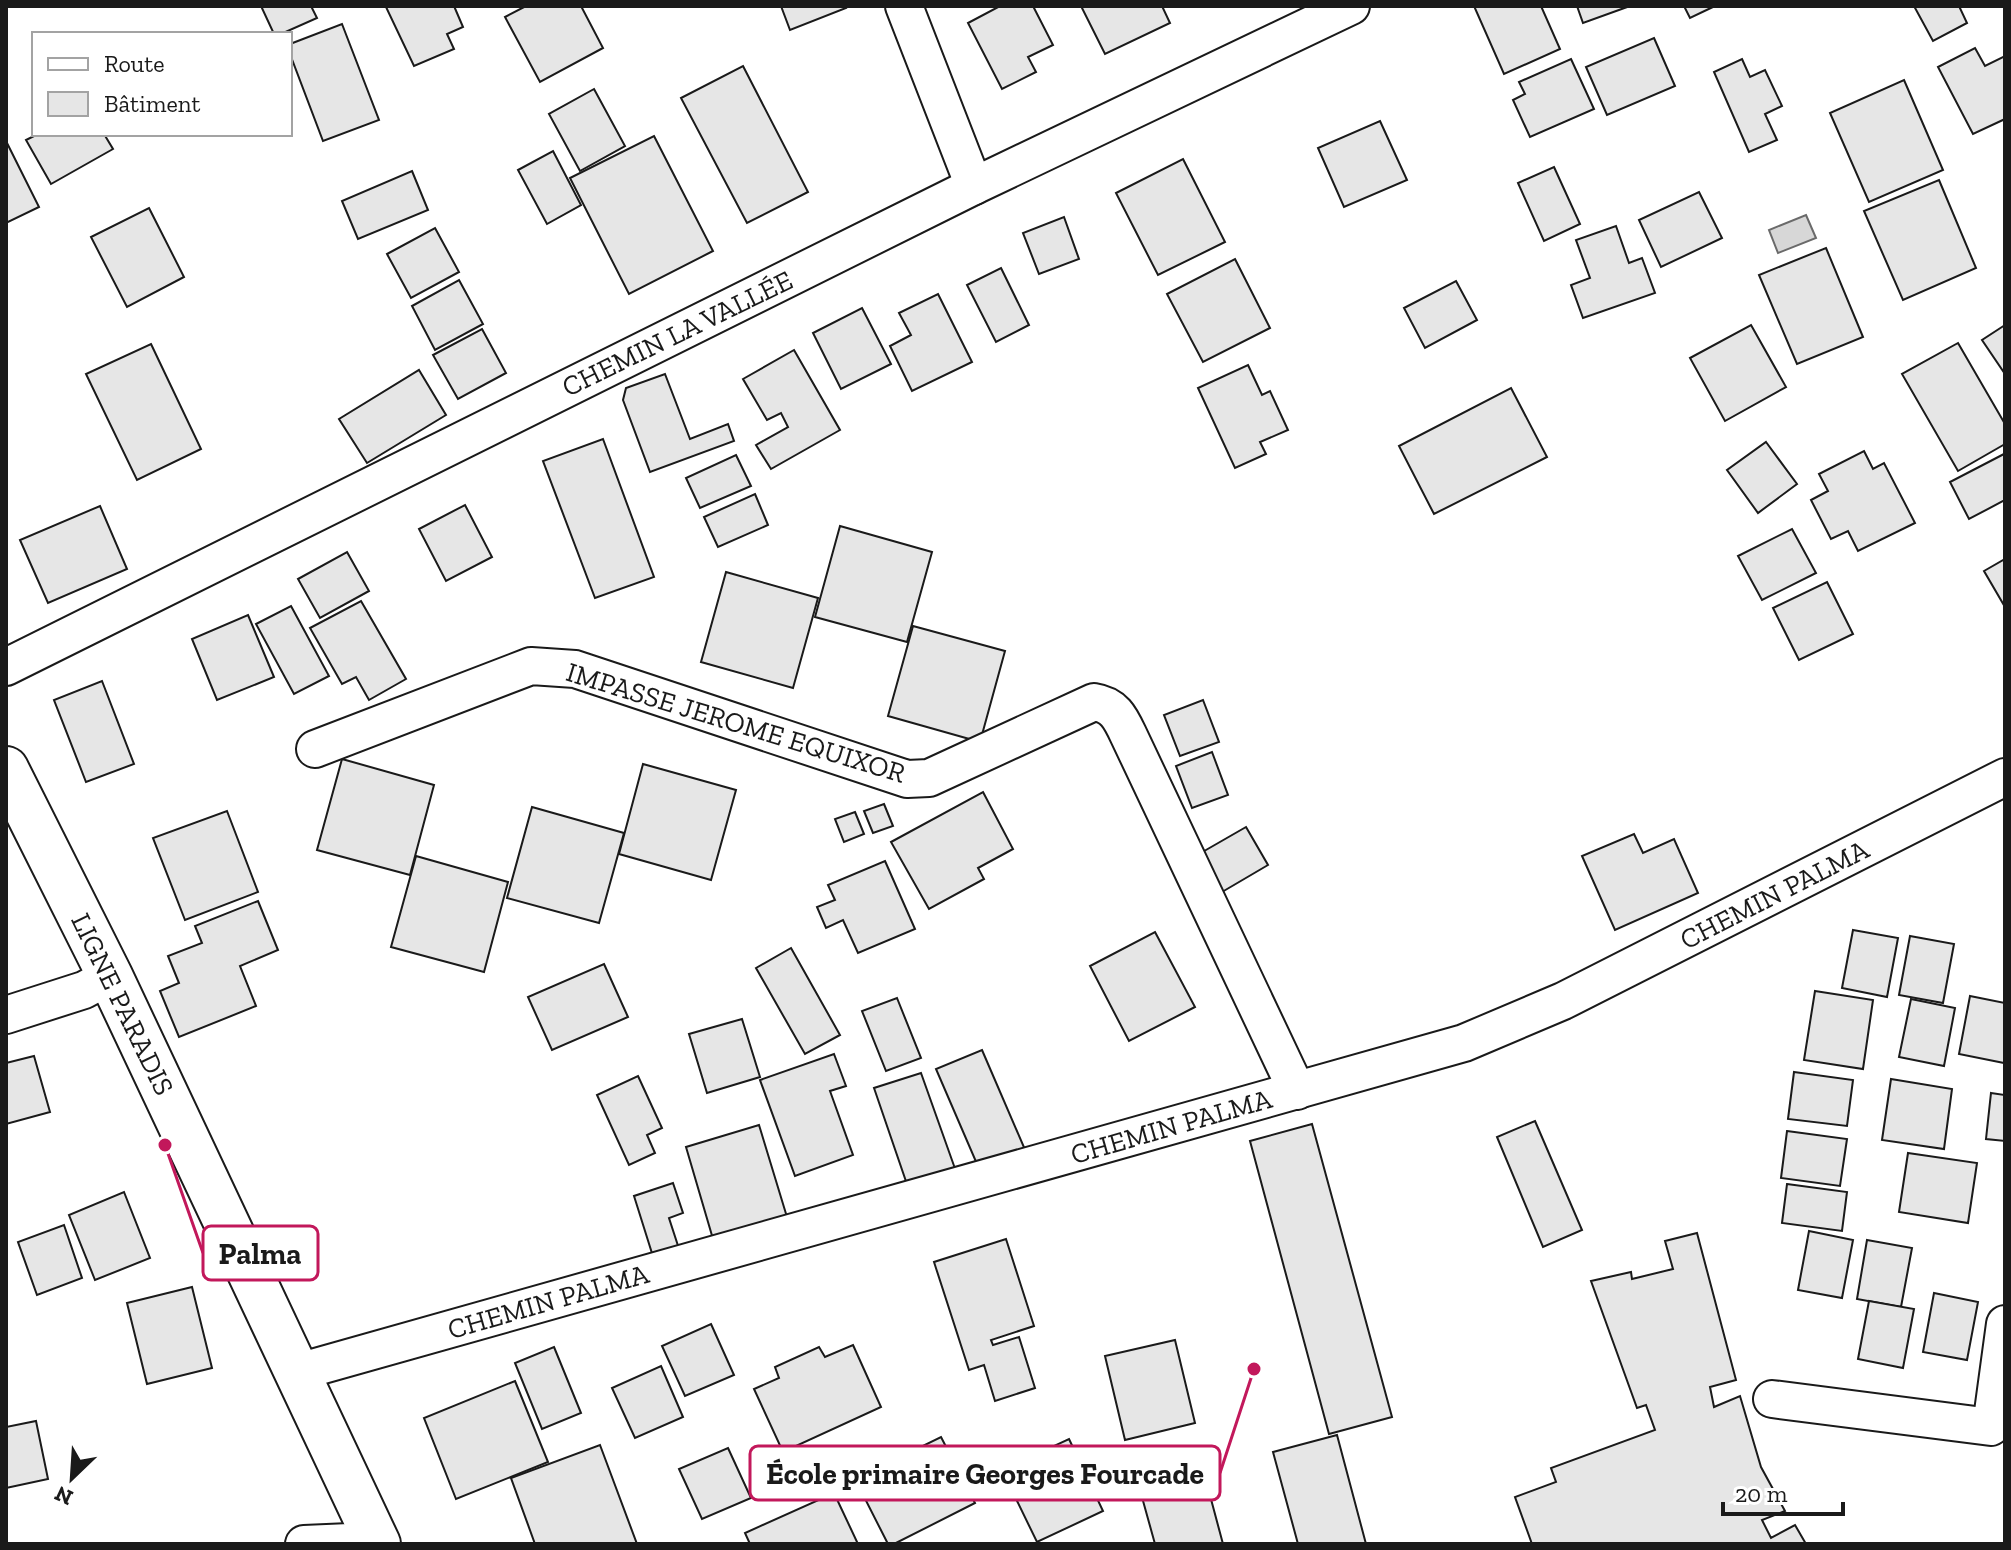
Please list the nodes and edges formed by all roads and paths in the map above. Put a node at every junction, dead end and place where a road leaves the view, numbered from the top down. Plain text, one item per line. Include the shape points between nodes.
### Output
1 (904, 6) edge
2 (1351, 6) edge
3 (974, 186) junction
4 (6, 667) edge
5 (315, 749) dead end
6 (6, 769) edge
7 (2005, 777) edge
8 (110, 976) junction
9 (6, 1015) edge
10 (1297, 1091) junction
11 (2005, 1324) edge
12 (298, 1372) junction
13 (1772, 1399) dead end
14 (377, 1539) edge
15 (304, 1544) edge

1 - 3 street
2 - 3 street, CHEMIN LA VALLÉE
3 - 4 street, CHEMIN LA VALLÉE
5 - 10 street, IMPASSE JEROME EQUIXOR via 531,666 575,669 907,779 929,778 1094,702 1107,704 1128,734
6 - 8 main road, LIGNE PARADIS
7 - 10 street, CHEMIN PALMA via 1563,1001 1464,1043
8 - 9 street
8 - 12 main road, LIGNE PARADIS
10 - 12 street, CHEMIN PALMA
11 - 13 street via 1991,1427
12 - 14 main road, LIGNE PARADIS
14 - 15 street

